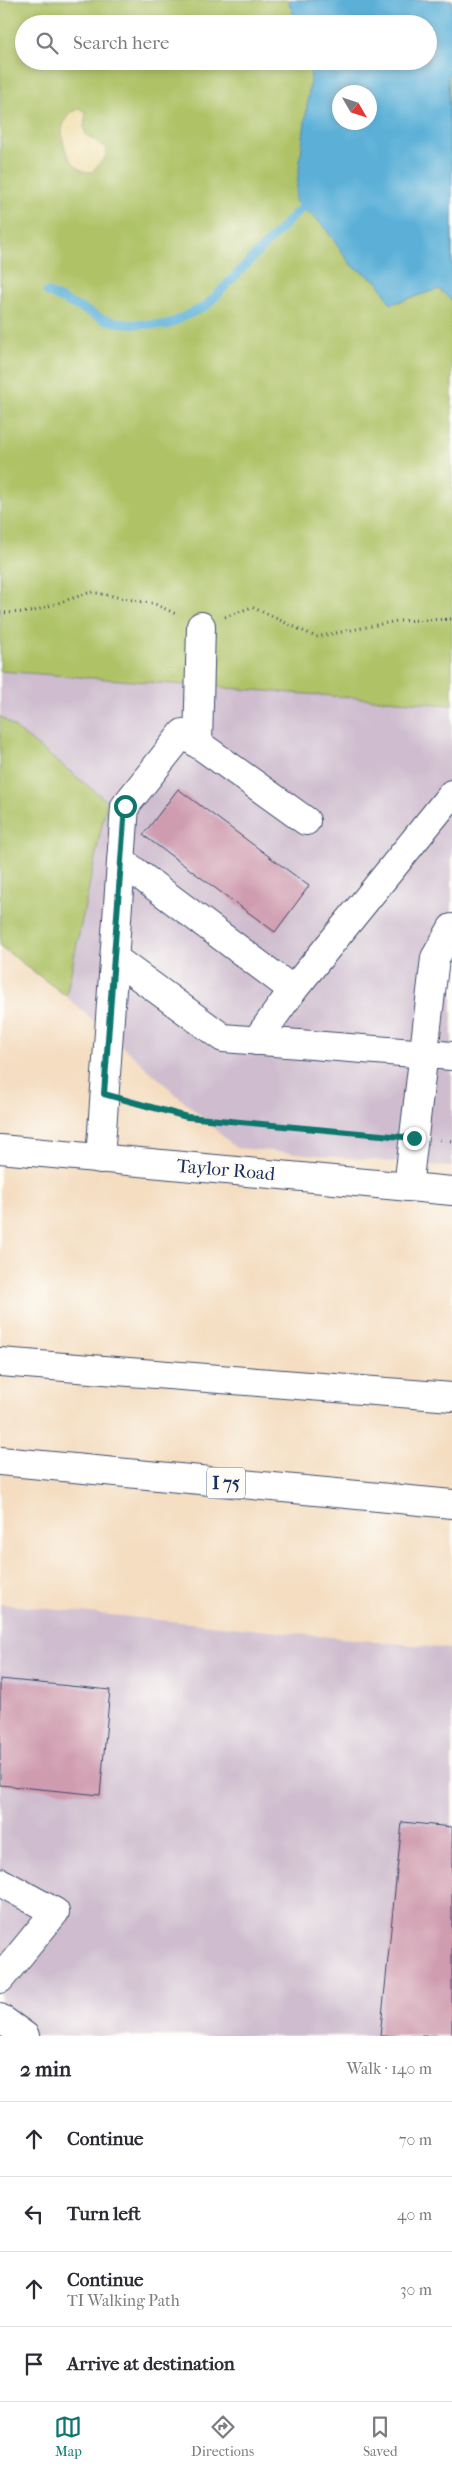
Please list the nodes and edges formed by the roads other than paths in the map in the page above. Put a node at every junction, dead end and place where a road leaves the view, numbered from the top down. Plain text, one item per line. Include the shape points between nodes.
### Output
1 (201, 626) dead end
2 (198, 744) junction
3 (452, 794) edge
4 (306, 821) dead end
5 (121, 861) junction
6 (452, 928) edge
7 (114, 958) junction
8 (294, 990) junction
9 (256, 1041) junction
10 (424, 1054) junction
11 (452, 1056) edge
12 (0, 1150) edge
13 (100, 1159) junction
14 (408, 1187) junction
15 (452, 1191) edge
16 (0, 1362) edge
17 (452, 1397) edge
18 (0, 1462) edge
19 (452, 1504) edge
20 (0, 1882) edge
21 (0, 1979) edge
22 (0, 2018) edge
23 (25, 2036) edge

1 - 2 main road
2 - 4 main road
2 - 5 main road via 183,733 125,806
3 - 8 main road
5 - 7 main road
5 - 8 main road
6 - 10 main road via 435,958
7 - 9 main road via 223,1038
7 - 13 main road
8 - 9 main road
9 - 10 main road
10 - 11 main road
10 - 14 main road
12 - 13 main road, Taylor Road
13 - 14 main road, Taylor Road
14 - 15 main road, Taylor Road
16 - 17 main road
18 - 19 main road, I 75
20 - 21 main road via 55,1912
22 - 23 main road

